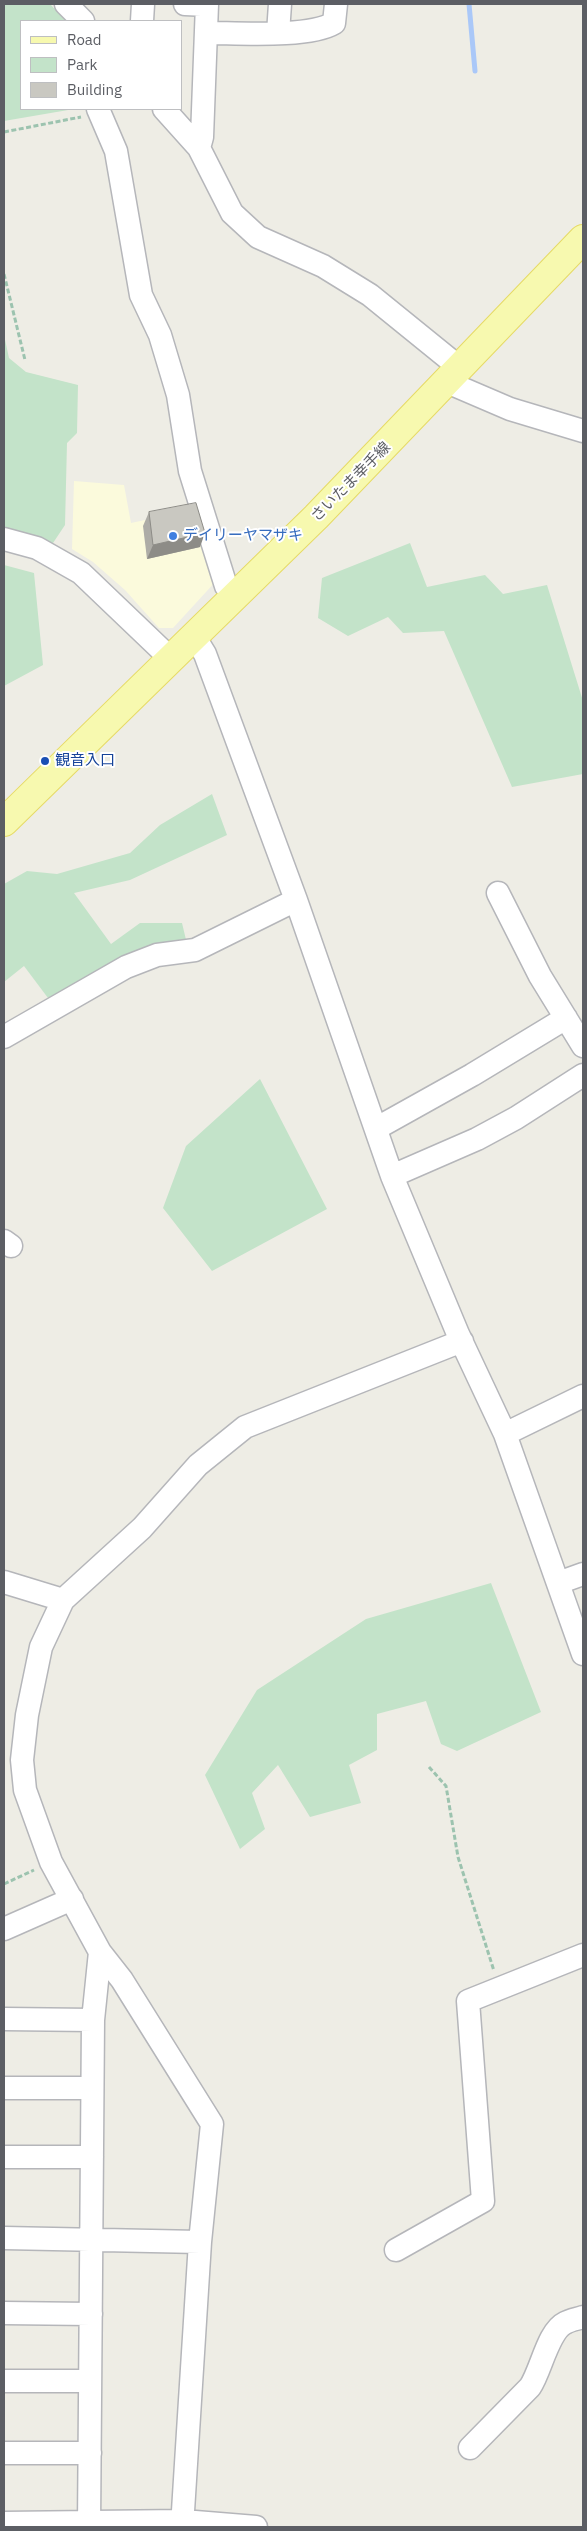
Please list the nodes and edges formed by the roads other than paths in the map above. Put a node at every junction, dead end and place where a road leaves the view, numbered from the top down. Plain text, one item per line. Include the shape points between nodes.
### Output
1 (143, 4) edge
2 (185, 4) edge
3 (207, 4) edge
4 (280, 4) edge
5 (336, 4) edge
6 (142, 20) edge
7 (207, 33) junction
8 (278, 33) junction
9 (165, 110) edge
10 (98, 111) edge
11 (199, 148) junction
12 (583, 239) edge
13 (453, 375) junction
14 (583, 431) edge
15 (4, 540) edge
16 (234, 597) junction
17 (194, 636) junction
18 (172, 658) junction
19 (4, 822) edge
20 (498, 893) dead end
21 (296, 900) junction
22 (566, 1018) junction
23 (4, 1037) edge
24 (583, 1046) edge
25 (583, 1075) edge
26 (377, 1128) junction
27 (392, 1176) junction
28 (462, 1341) junction
29 (583, 1396) edge
30 (505, 1434) junction
31 (583, 1574) edge
32 (4, 1582) edge
33 (558, 1583) junction
34 (63, 1600) junction
35 (583, 1654) edge
36 (72, 1899) junction
37 (4, 1928) edge
38 (100, 1952) junction
39 (583, 1955) edge
40 (4, 2020) edge
41 (93, 2020) junction
42 (4, 2088) edge
43 (92, 2088) junction
44 (4, 2157) edge
45 (92, 2157) junction
46 (4, 2238) edge
47 (91, 2240) junction
48 (200, 2242) junction
49 (396, 2250) dead end
50 (4, 2313) edge
51 (91, 2314) junction
52 (583, 2317) edge
53 (4, 2381) edge
54 (90, 2381) junction
55 (470, 2448) dead end
56 (4, 2453) edge
57 (90, 2453) junction
58 (4, 2523) edge
59 (182, 2524) edge
60 (89, 2526) edge
61 (256, 2527) edge

1 - 6 street
2 - 3 street
3 - 7 street
4 - 8 street
5 - 8 street via 334,23 326,28
7 - 8 street
7 - 11 street
9 - 11 street
10 - 16 street via 116,151 140,294 160,335 178,395 190,471 226,586
11 - 13 street via 232,213 258,238 323,266 370,295
12 - 13 main road, さいたま幸手線
13 - 14 street via 510,409
13 - 16 main road, さいたま幸手線
15 - 18 street via 37,548 81,573
16 - 17 main road, さいたま幸手線
17 - 18 main road, さいたま幸手線
17 - 21 street via 205,654
18 - 19 main road, さいたま幸手線
20 - 22 street via 540,976
21 - 23 street via 195,950 157,955 126,967
21 - 26 street
22 - 24 street
22 - 26 street
25 - 27 street via 484,1135
26 - 27 street
27 - 28 street
28 - 30 street
28 - 34 street via 246,1427 198,1465 142,1528
29 - 30 street
30 - 33 street
31 - 33 street
32 - 34 street
33 - 35 street
34 - 36 street via 42,1647 27,1715 22,1760 25,1790 50,1862
36 - 37 street
36 - 38 street
38 - 41 street
38 - 48 street via 122,1980 212,2124
39 - 49 street via 468,2000 483,2202
40 - 41 street
41 - 43 street
42 - 43 street
43 - 45 street
44 - 45 street
45 - 47 street
46 - 47 street
47 - 48 street
47 - 51 street
48 - 59 street
50 - 51 street
51 - 54 street
52 - 55 street via 563,2323 553,2335 530,2388
53 - 54 street
54 - 57 street
56 - 57 street
57 - 60 street
58 - 60 street
59 - 60 street
59 - 61 street

